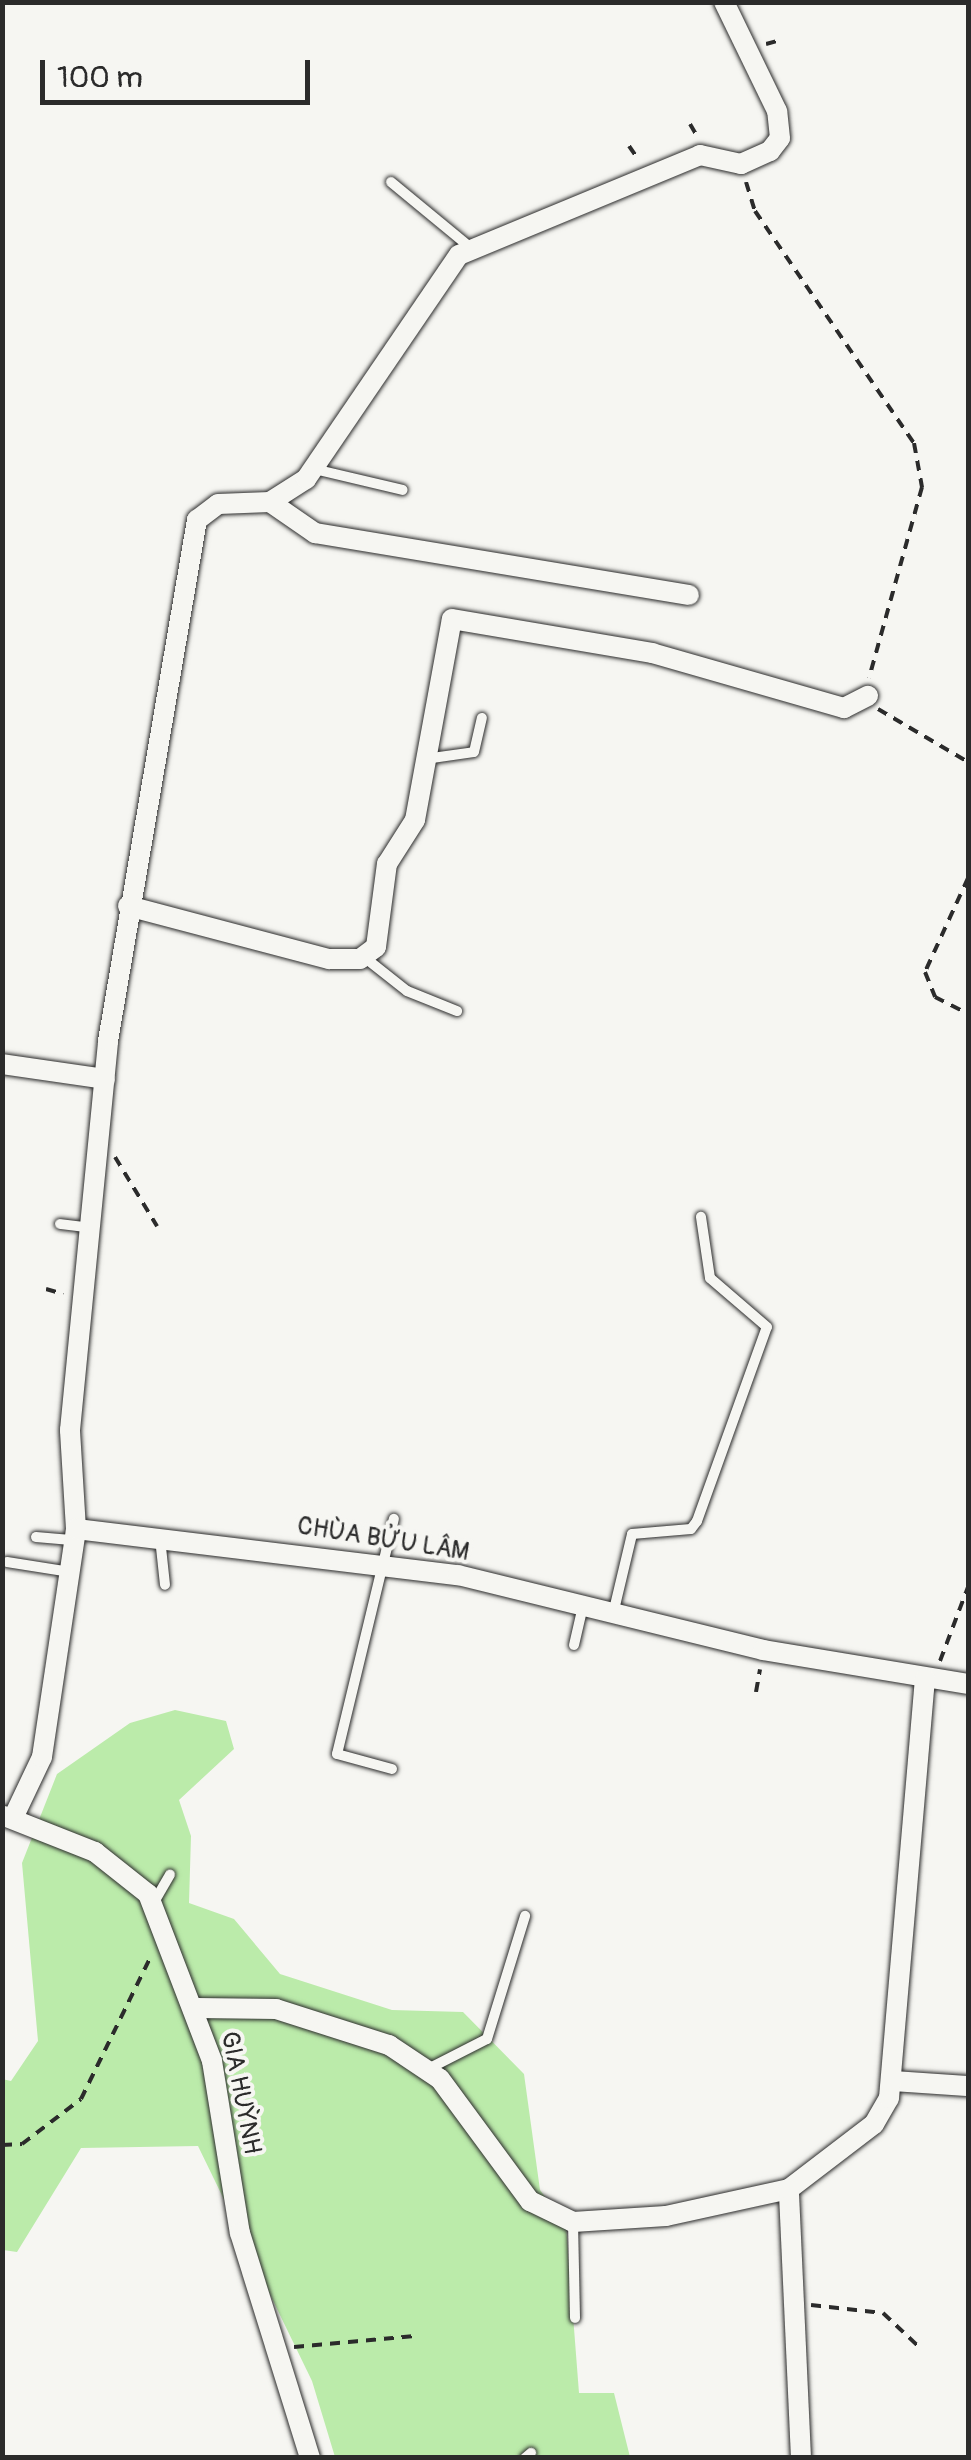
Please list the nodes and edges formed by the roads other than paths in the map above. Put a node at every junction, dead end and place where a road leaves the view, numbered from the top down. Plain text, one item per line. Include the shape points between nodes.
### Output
1 (724, 2) edge
2 (391, 182) dead end
3 (471, 248) junction
4 (314, 469) junction
5 (403, 490) dead end
6 (270, 502) junction
7 (689, 595) dead end
8 (868, 696) road end
9 (482, 718) dead end
10 (424, 760) junction
11 (128, 906) junction
12 (364, 957) junction
13 (458, 1011) dead end
14 (2, 1064) edge
15 (105, 1078) junction
16 (701, 1216) dead end
17 (60, 1224) dead end
18 (97, 1229) junction
19 (394, 1519) dead end
20 (159, 1532) junction
21 (76, 1535) junction
22 (36, 1537) dead end
23 (7, 1562) dead end
24 (382, 1564) junction
25 (71, 1572) junction
26 (165, 1585) dead end
27 (582, 1609) junction
28 (612, 1615) junction
29 (574, 1645) dead end
30 (929, 1679) junction
31 (968, 1684) edge
32 (392, 1769) dead end
33 (8, 1816) edge
34 (170, 1875) dead end
35 (152, 1904) junction
36 (525, 1916) dead end
37 (197, 2008) junction
38 (427, 2069) junction
39 (892, 2082) junction
40 (968, 2086) edge
41 (789, 2189) junction
42 (573, 2222) junction
43 (575, 2318) dead end
44 (310, 2458) edge
45 (801, 2458) edge

1 - 3 street via 777,111 780,138 741,164 700,155 582,212
2 - 3 lane
3 - 4 street via 430,290
4 - 5 lane
4 - 6 street
6 - 7 street via 315,534
6 - 11 street via 218,504 198,520
8 - 10 street via 844,708 652,653 465,616 447,626
9 - 10 lane via 474,752
10 - 12 street via 415,820 390,854 385,916
11 - 12 street via 328,960
11 - 15 street
12 - 13 lane via 408,991
14 - 15 street
15 - 18 street
16 - 28 lane via 710,1278 767,1327 697,1521 691,1529 632,1534
17 - 18 lane
18 - 21 street via 70,1430
19 - 24 lane
20 - 21 street, CHÙA BỬU LÂM
20 - 24 street, CHÙA BỬU LÂM
20 - 26 lane
21 - 22 lane
21 - 25 street
23 - 25 lane
24 - 27 street, CHÙA BỬU LÂM
24 - 32 lane via 337,1754
25 - 33 street via 42,1756
27 - 28 street, CHÙA BỬU LÂM
27 - 29 lane
28 - 30 street, CHÙA BỬU LÂM
30 - 31 street, CHÙA BỬU LÂM
30 - 39 street
33 - 35 street, GIA HUỲNH via 129,1872
34 - 35 lane
35 - 37 street, GIA HUỲNH
36 - 38 lane via 487,2038
37 - 38 street via 250,2005 330,2022
37 - 44 street, GIA HUỲNH via 240,2233
38 - 42 street via 530,2201
39 - 40 street
39 - 41 street via 874,2124
41 - 42 street via 666,2216
41 - 45 street
42 - 43 lane

